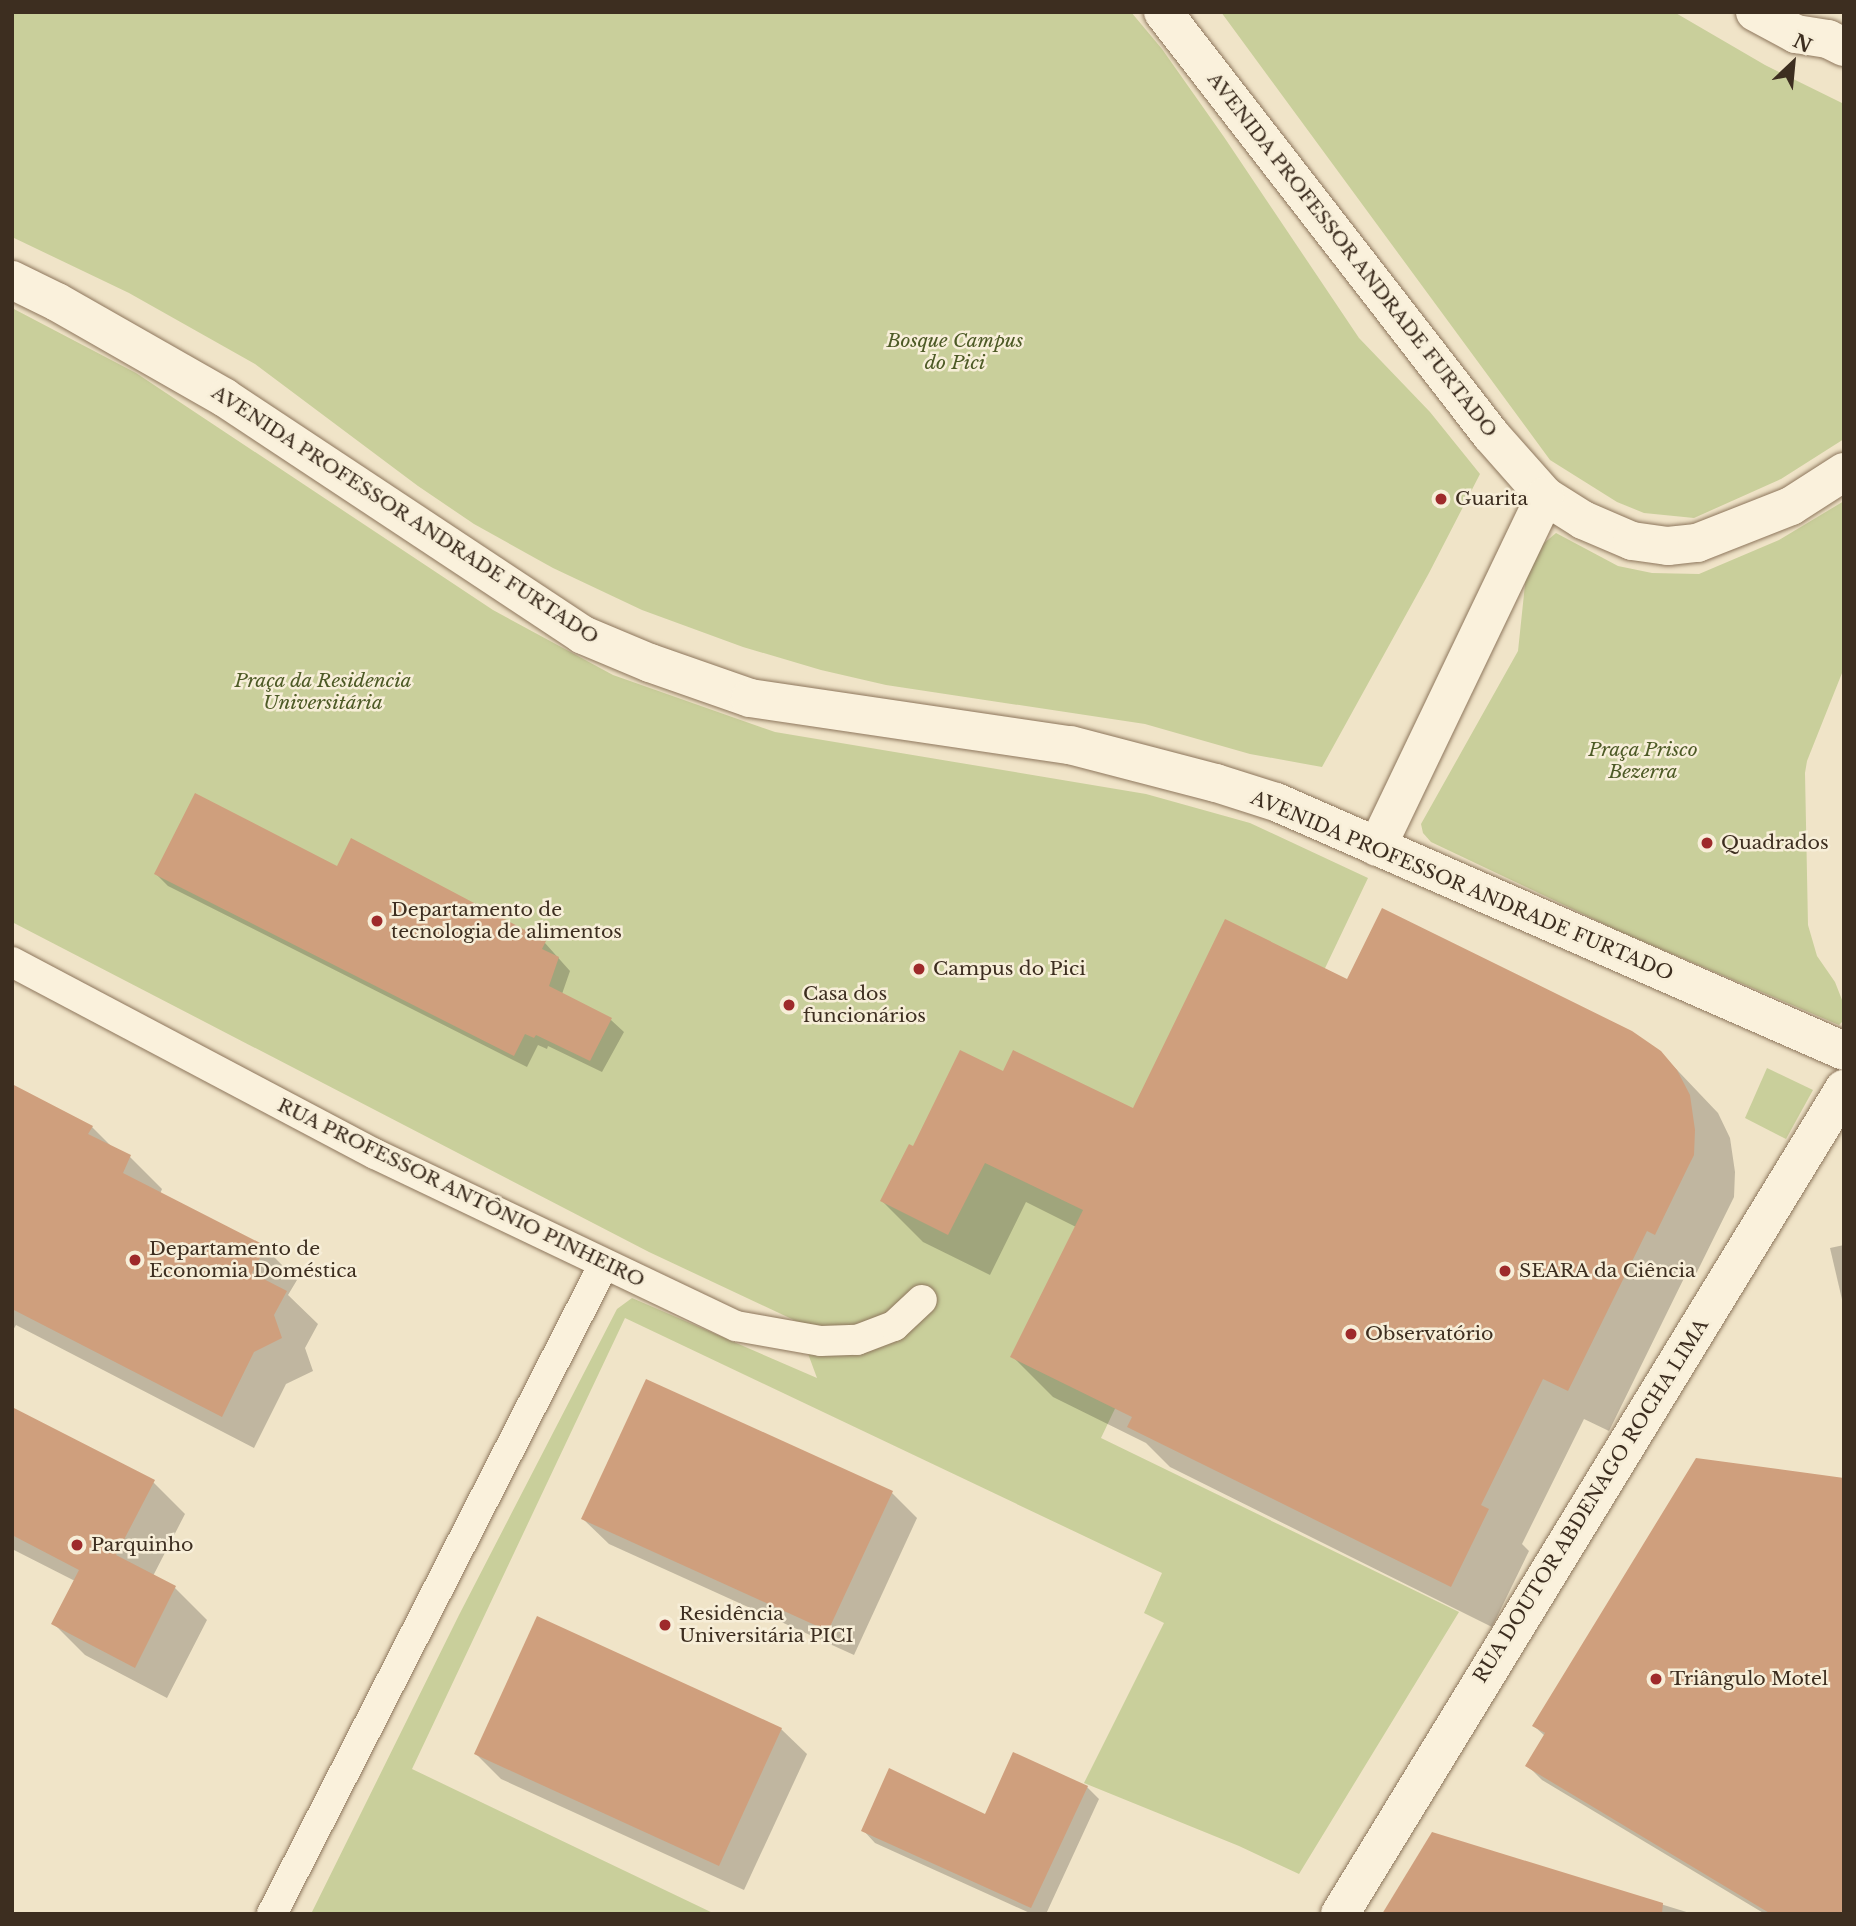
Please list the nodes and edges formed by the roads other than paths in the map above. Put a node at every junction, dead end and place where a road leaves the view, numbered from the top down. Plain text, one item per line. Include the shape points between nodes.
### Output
1 (1163, 12) edge
2 (1755, 12) edge
3 (1827, 33) edge
4 (12, 281) edge
5 (1844, 472) edge
6 (1545, 495) junction
7 (1377, 847) junction
8 (12, 962) edge
9 (1844, 1051) edge
10 (1844, 1089) edge
11 (604, 1264) junction
12 (922, 1300) dead end
13 (272, 1914) edge
14 (1340, 1914) edge

1 - 6 street, AVENIDA PROFESSOR ANDRADE FURTADO via 1491,435
2 - 3 street via 1796,34
4 - 7 street, AVENIDA PROFESSOR ANDRADE FURTADO via 225,398 583,635 650,663 750,698 1070,745 1276,802
5 - 6 street, AVENIDA PROFESSOR ANDRADE FURTADO via 1791,506 1697,543 1668,546 1632,541 1583,520
6 - 7 street
7 - 9 street, AVENIDA PROFESSOR ANDRADE FURTADO
8 - 11 lane, RUA PROFESSOR ANTÔNIO PINHEIRO via 375,1153
10 - 14 street, RUA DOUTOR ABDENAGO ROCHA LIMA
11 - 12 lane, RUA PROFESSOR ANTÔNIO PINHEIRO via 736,1326 821,1341 856,1340 894,1326
11 - 13 lane

